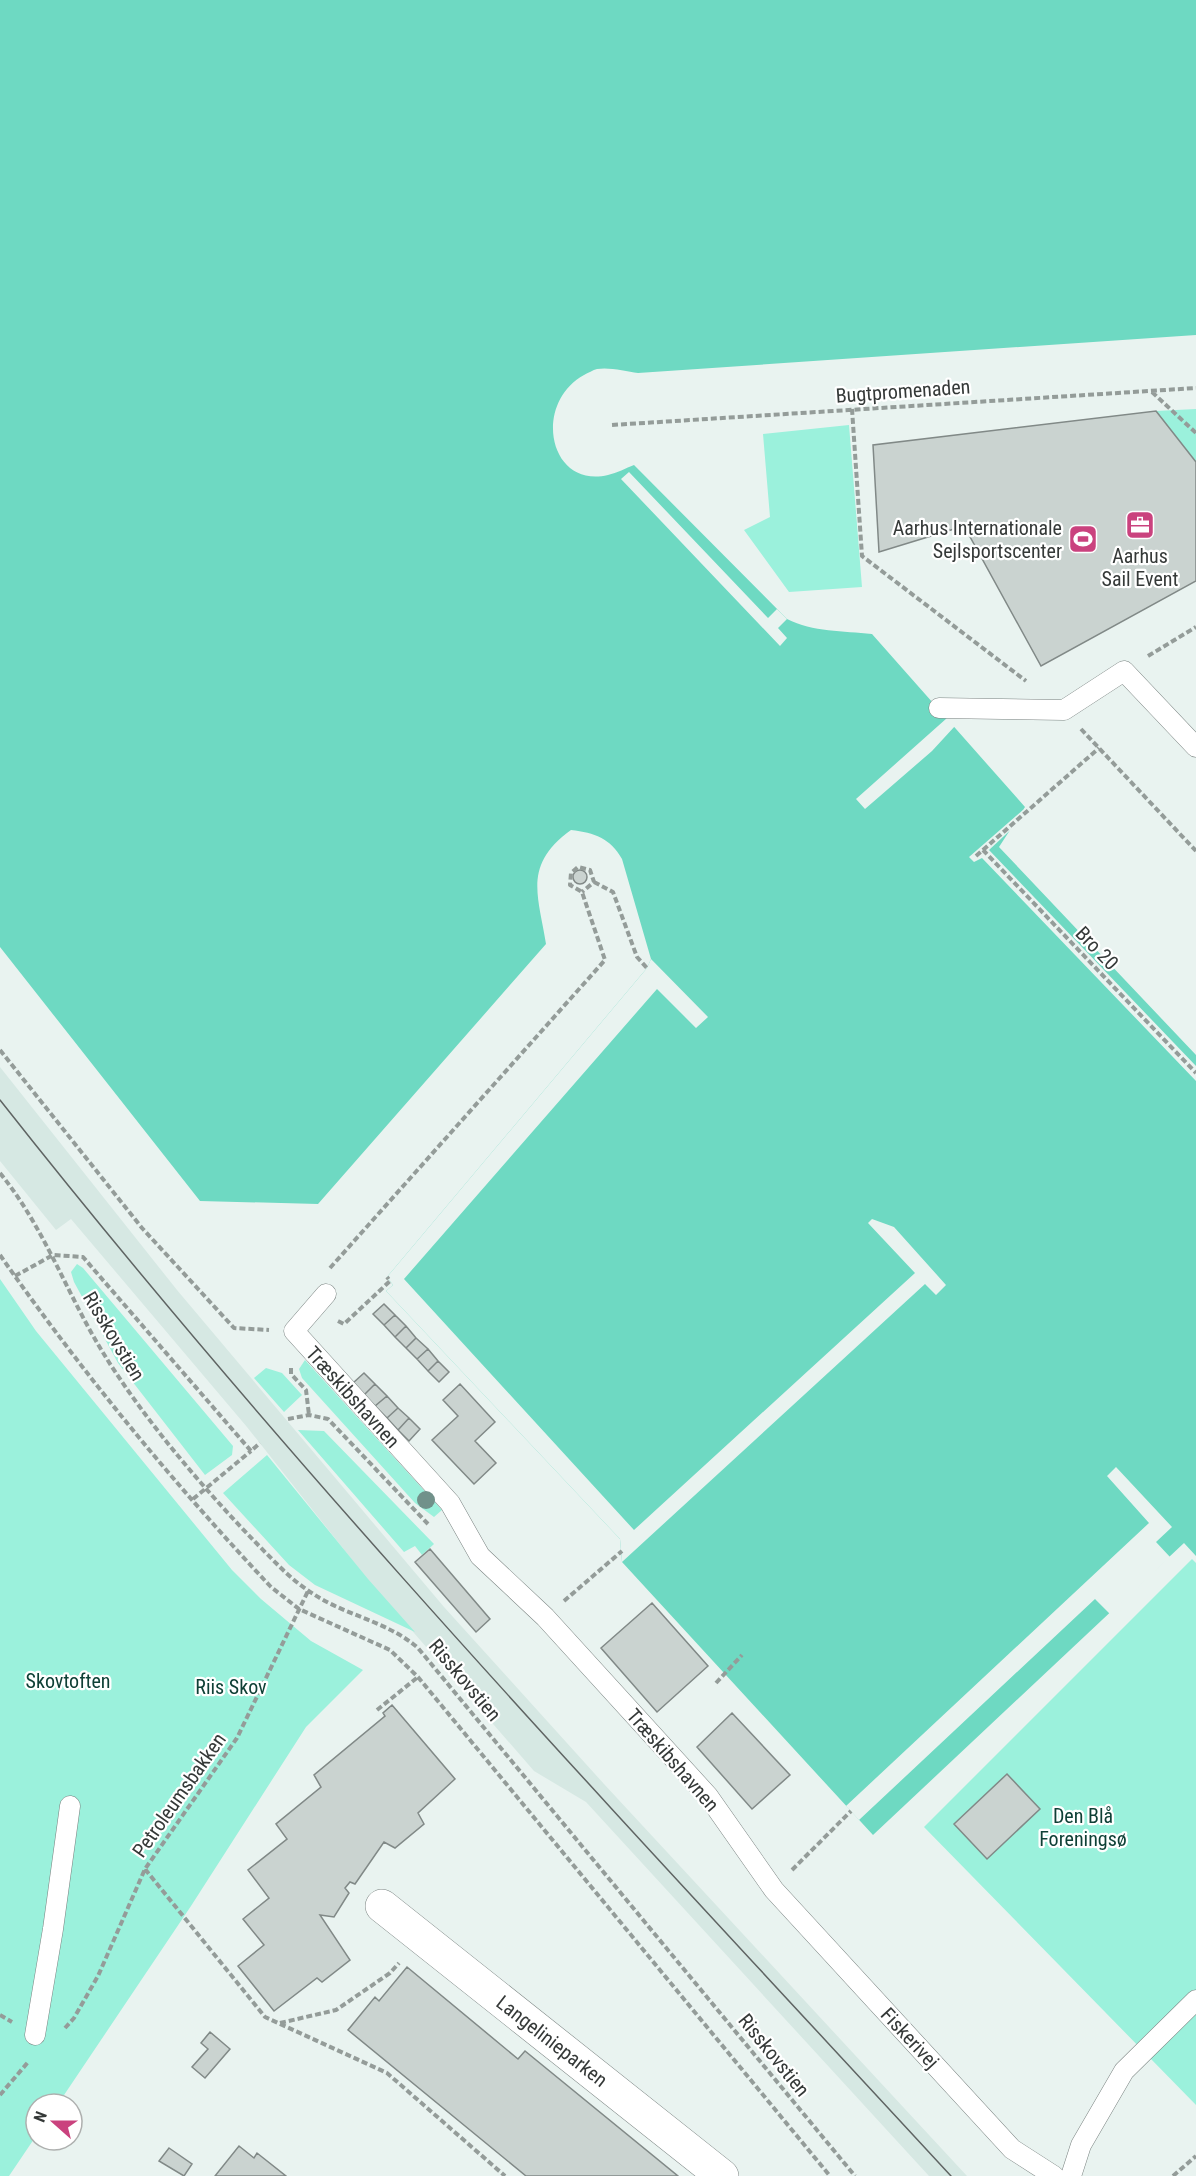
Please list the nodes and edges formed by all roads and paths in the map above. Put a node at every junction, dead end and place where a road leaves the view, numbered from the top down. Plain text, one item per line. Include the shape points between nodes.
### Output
1 (1196, 388) edge
2 (1151, 391) junction
3 (852, 409) junction
4 (612, 425) dead end
5 (1196, 433) edge
6 (1196, 627) edge
7 (1124, 671) junction
8 (939, 708) dead end
9 (1064, 710) junction
10 (1196, 747) edge
11 (983, 850) junction
12 (1196, 851) edge
13 (976, 856) dead end
14 (594, 882) junction
15 (582, 892) junction
16 (647, 968) dead end
17 (0, 1050) edge
18 (1196, 1073) edge
19 (0, 1173) edge
20 (0, 1255) edge
21 (53, 1255) junction
22 (15, 1276) junction
23 (387, 1277) dead end
24 (326, 1294) joint
25 (344, 1324) dead end
26 (294, 1331) junction
27 (291, 1374) dead end
28 (309, 1415) junction
29 (288, 1419) dead end
30 (260, 1443) dead end
31 (251, 1451) junction
32 (207, 1490) junction
33 (194, 1500) junction
34 (436, 1532) dead end
35 (622, 1551) dead end
36 (308, 1591) junction
37 (299, 1609) junction
38 (545, 1617) junction
39 (742, 1655) dead end
40 (418, 1677) junction
41 (716, 1683) dead end
42 (377, 1710) dead end
43 (70, 1806) dead end
44 (851, 1811) dead end
45 (811, 1852) dead end
46 (145, 1869) junction
47 (774, 1890) joint
48 (382, 1906) dead end
49 (390, 1973) dead end
50 (1196, 2000) edge
51 (279, 2023) junction
52 (61, 2032) dead end
53 (36, 2044) joint
54 (0, 2095) edge
55 (1196, 2156) edge
56 (505, 2176) edge
57 (722, 2176) edge
58 (830, 2176) edge
59 (855, 2176) edge
60 (1054, 2176) edge
61 (1071, 2176) edge
62 (1173, 2176) edge

1 - 2 path, Bugtpromenaden
2 - 3 path, Bugtpromenaden
2 - 5 path
3 - 4 path, Bugtpromenaden
3 - 9 path via 862,555
6 - 7 path
7 - 9 lane
7 - 10 lane
8 - 9 lane
11 - 12 path via 1099,748
11 - 13 path
11 - 18 path, Bro 20
14 - 15 path
14 - 15 path via 590,870 578,867 571,873 570,885
14 - 16 path via 613,892 637,957
15 - 24 path via 605,960 326,1272
17 - 26 path via 142,1228 234,1328
19 - 21 path, Risskovstien via 20,1198
20 - 22 path, Risskovstien
21 - 22 path
21 - 31 path via 90,1261
21 - 32 path, Risskovstien via 82,1316 123,1384
22 - 33 path, Risskovstien via 107,1397
23 - 25 path via 390,1281
24 - 26 lane, Træskibshavnen
26 - 38 lane, Træskibshavnen via 450,1503 480,1557
27 - 28 path via 306,1390
28 - 29 path
28 - 34 path via 328,1419
30 - 31 path
31 - 32 path
32 - 33 path
32 - 36 path, Risskovstien
33 - 37 path, Risskovstien via 271,1587
35 - 38 path
36 - 37 path, Petroleumsbakken
36 - 59 path, Risskovstien via 418,1647
37 - 40 path, Risskovstien via 390,1650
37 - 46 path, Petroleumsbakken via 237,1738
38 - 47 lane, Træskibshavnen via 708,1796
39 - 41 path
40 - 42 path
40 - 58 path, Risskovstien
43 - 53 lane
44 - 45 path
46 - 51 path via 265,2017
46 - 52 path, Petroleumsbakken via 98,1976 74,2018
47 - 60 lane, Fiskerivej via 1012,2149
48 - 57 street, Langelinieparken
49 - 51 path via 336,2010
50 - 61 lane via 1124,2071 1081,2145
51 - 56 path via 387,2073
53 - 54 path
55 - 62 path

